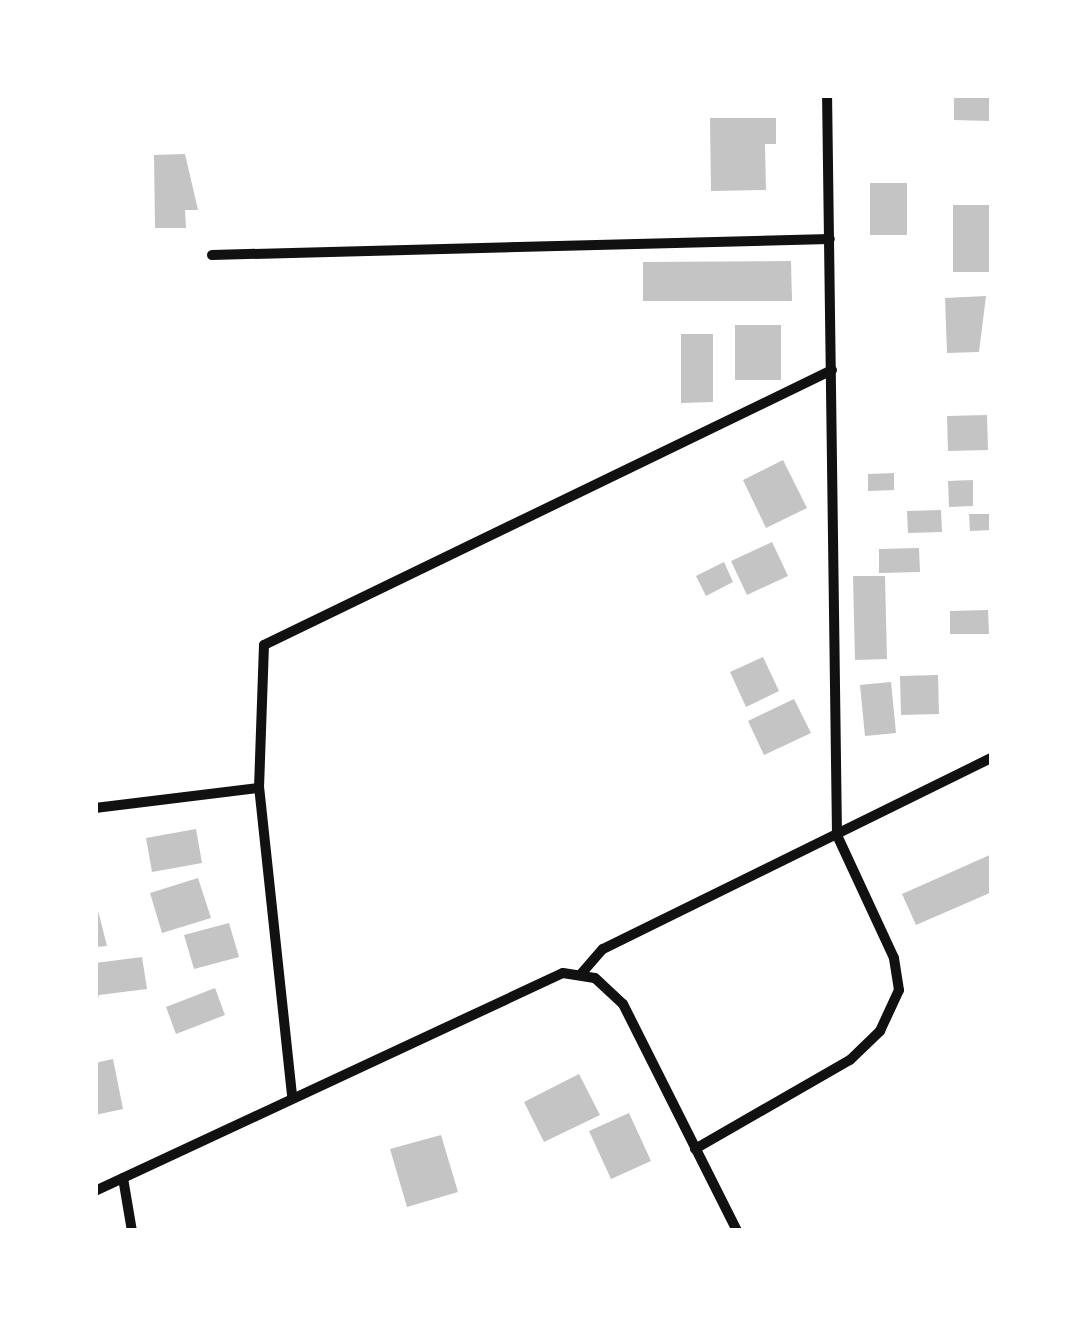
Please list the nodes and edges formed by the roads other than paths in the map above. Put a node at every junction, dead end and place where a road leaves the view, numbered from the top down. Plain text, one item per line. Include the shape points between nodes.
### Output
1 (828, 95) edge
2 (830, 239) junction
3 (212, 255) dead end
4 (832, 370) junction
5 (992, 758) edge
6 (259, 788) junction
7 (95, 808) edge
8 (837, 834) junction
9 (580, 974) junction
10 (292, 1095) junction
11 (695, 1148) junction
12 (123, 1178) junction
13 (95, 1191) edge
14 (132, 1231) edge
15 (737, 1231) edge

1 - 2 street
2 - 3 street
2 - 4 street
4 - 6 street via 264,645 256,665
4 - 8 street
5 - 8 street
6 - 7 street
6 - 10 street
8 - 9 street via 603,949
8 - 11 street via 894,958 892,1012 850,1060
9 - 10 street via 539,979
9 - 11 street via 609,985 623,1004
10 - 12 street
11 - 15 street
12 - 13 street
12 - 14 street

